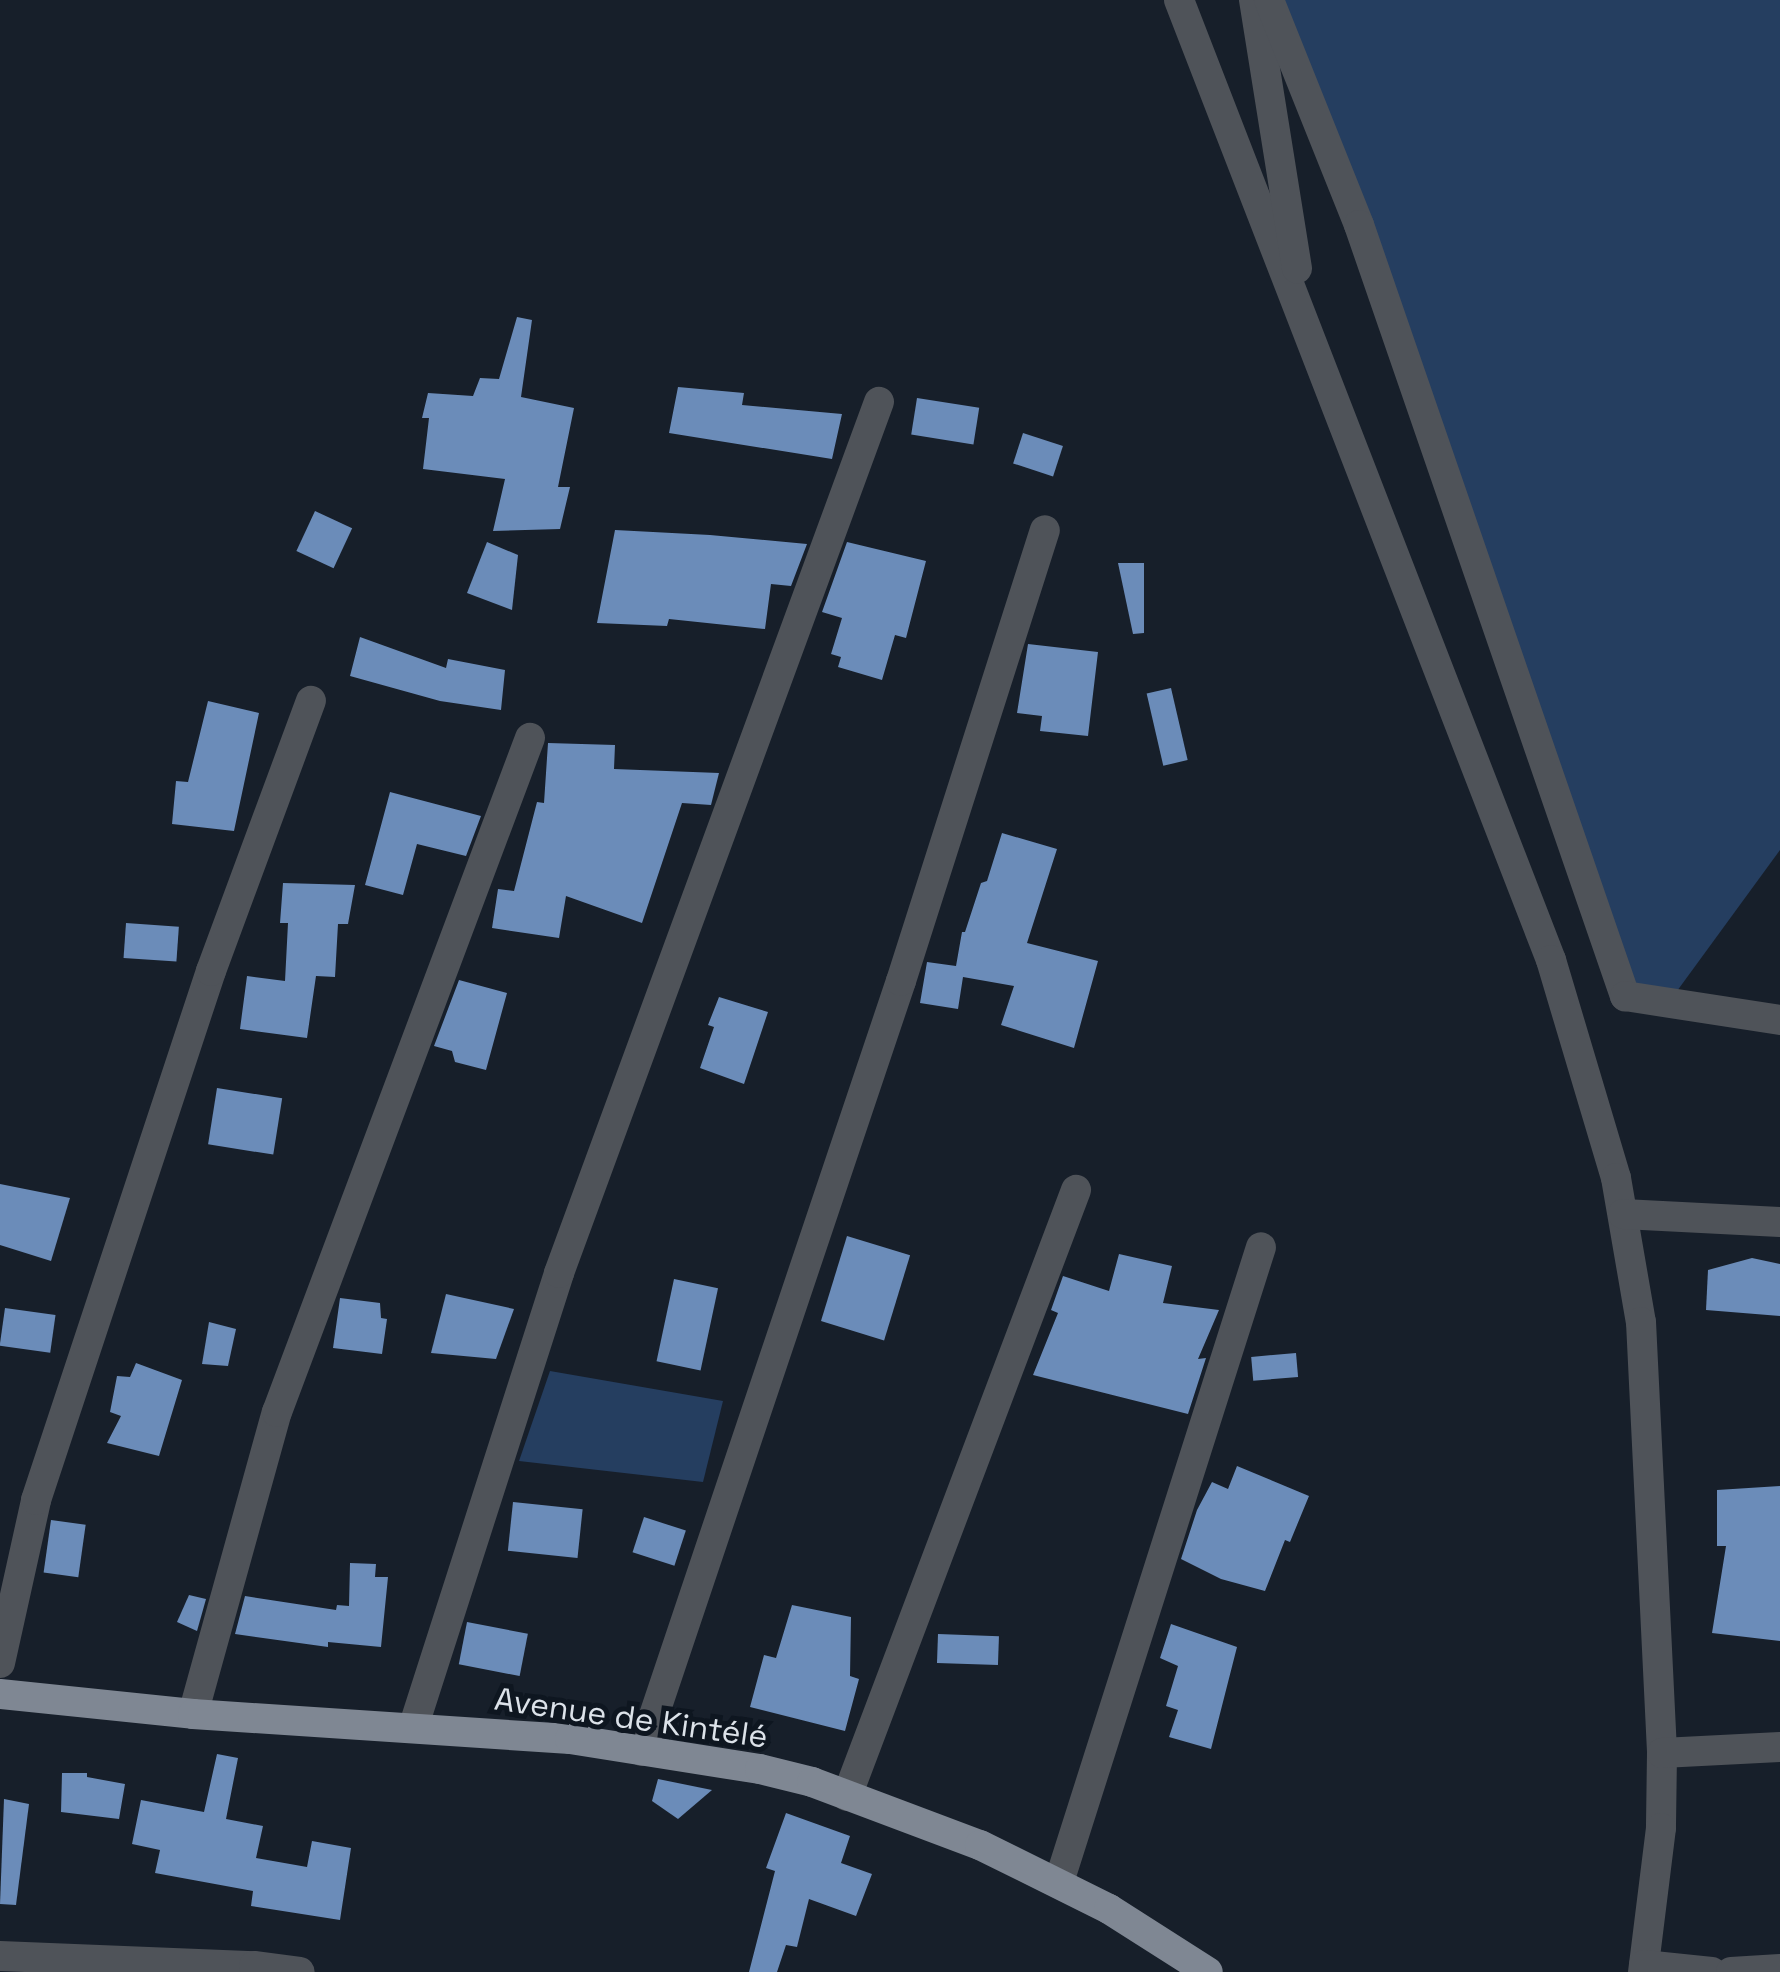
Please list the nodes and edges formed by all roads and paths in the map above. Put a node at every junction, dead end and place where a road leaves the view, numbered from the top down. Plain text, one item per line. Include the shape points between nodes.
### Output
1 (1179, 0) edge
2 (1254, 0) edge
3 (1269, 0) edge
4 (1307, 331) junction
5 (879, 402) dead end
6 (1046, 530) dead end
7 (310, 701) dead end
8 (530, 738) dead end
9 (1780, 1020) edge
10 (1076, 1190) dead end
11 (1623, 1214) junction
12 (1780, 1222) edge
13 (1262, 1247) dead end
14 (0, 1663) edge
15 (0, 1694) edge
16 (193, 1714) junction
17 (413, 1728) junction
18 (1780, 1747) edge
19 (642, 1750) junction
20 (1662, 1753) junction
21 (848, 1796) junction
22 (1059, 1882) junction
23 (0, 1956) edge
24 (1643, 1968) edge
25 (1780, 1969) edge
26 (300, 1972) edge
27 (1208, 1972) edge
28 (1712, 1972) edge
29 (1731, 1972) edge

1 - 4 street
2 - 4 street
3 - 9 street via 1359,225 1625,996
4 - 11 street via 1550,960
5 - 17 street via 559,1274
6 - 19 street
7 - 14 street via 212,971 36,1500
8 - 16 street via 276,1412
10 - 21 street
11 - 12 street
11 - 20 street via 1641,1322
13 - 22 street
15 - 16 main road, Avenue de Kintélé
16 - 17 main road, Avenue de Kintélé
17 - 19 main road, Avenue de Kintélé
18 - 20 street
19 - 21 main road, Avenue de Kintélé via 760,1769
20 - 24 street via 1661,1828
21 - 22 main road, Avenue de Kintélé
22 - 27 main road, Avenue de Kintélé
23 - 26 street
24 - 28 street
25 - 29 street

